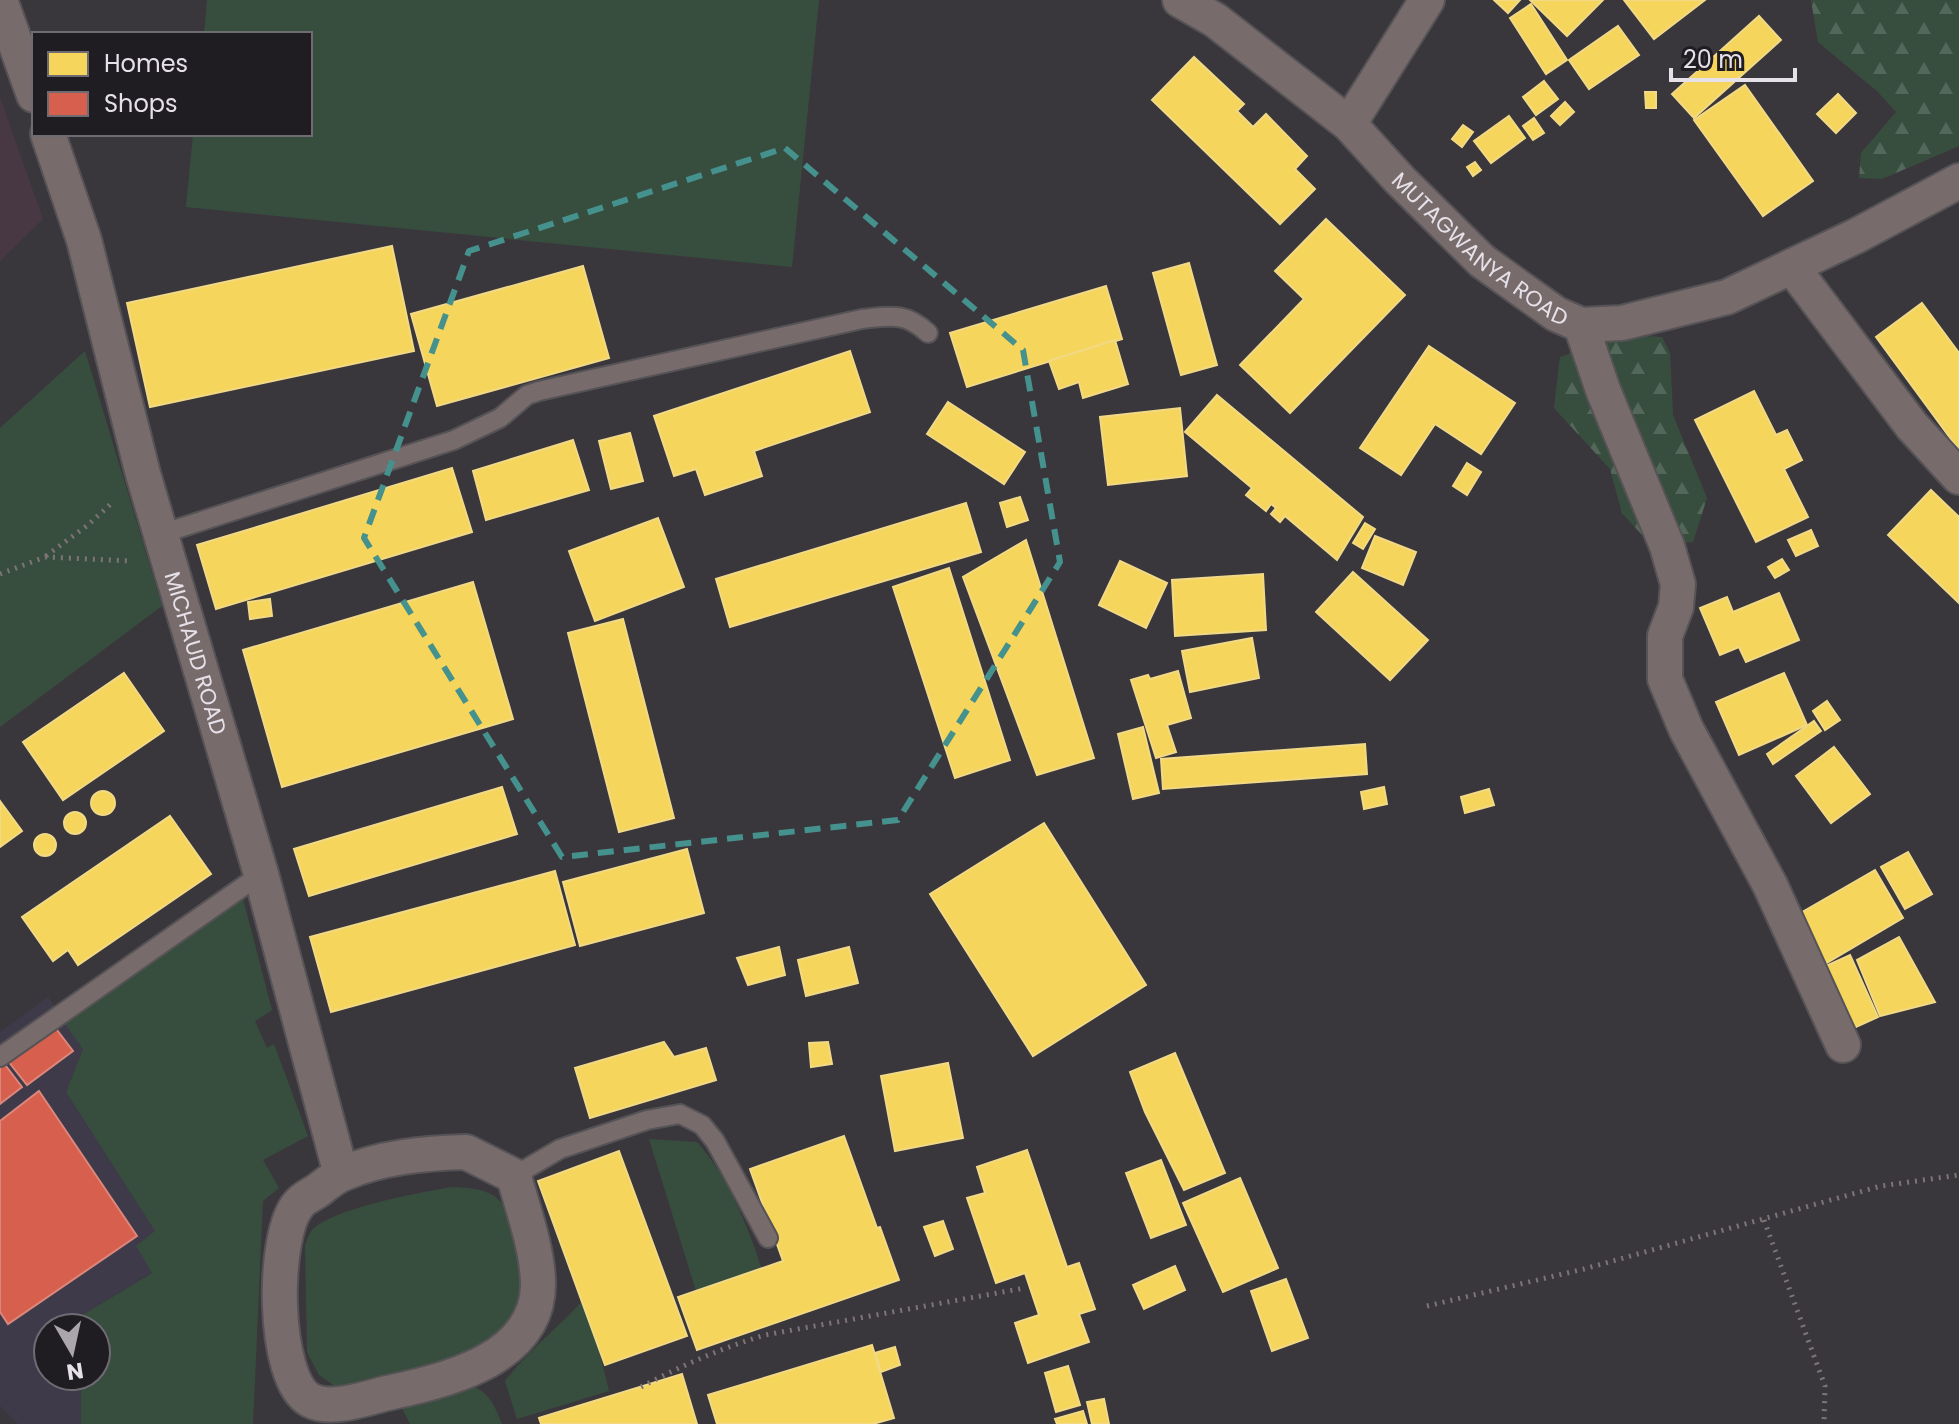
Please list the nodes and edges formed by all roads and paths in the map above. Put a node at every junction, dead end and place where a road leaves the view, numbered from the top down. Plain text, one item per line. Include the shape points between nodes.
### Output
1 (0, 0) edge
2 (1180, 0) edge
3 (1427, 0) edge
4 (32, 89) edge
5 (1349, 124) junction
6 (49, 136) edge
7 (1959, 181) edge
8 (1792, 267) junction
9 (1581, 325) junction
10 (928, 333) dead end
11 (143, 474) junction
12 (1959, 477) edge
13 (165, 549) junction
14 (45, 557) junction
15 (0, 574) edge
16 (261, 874) junction
17 (1843, 1045) dead end
18 (0, 1057) edge
19 (341, 1174) junction
20 (1959, 1175) edge
21 (514, 1176) junction
22 (1764, 1220) junction
23 (768, 1238) dead end
24 (1025, 1288) dead end
25 (1427, 1306) dead end
26 (641, 1387) dead end
27 (313, 1415) edge
28 (1824, 1424) edge

1 - 4 street
2 - 5 street, MUTAGWANYA ROAD via 1239,38
3 - 5 street
5 - 9 street, MUTAGWANYA ROAD via 1482,261 1556,314
6 - 11 street, MICHAUD ROAD via 84,240
7 - 8 street, MUTAGWANYA ROAD
8 - 9 street, MUTAGWANYA ROAD via 1727,297 1622,323
8 - 12 street via 1912,426
9 - 17 street via 1678,584 1665,636 1665,679 1770,885
10 - 13 lane via 897,316 862,319 539,391 454,440
11 - 13 street, MICHAUD ROAD
11 - 14 path
13 - 14 path
13 - 16 street, MICHAUD ROAD
14 - 15 path
16 - 18 lane
16 - 19 street, MICHAUD ROAD
19 - 21 street via 415,1154 466,1152
19 - 27 street via 298,1204 284,1238 279,1306 284,1344 293,1379
20 - 22 path via 1881,1186
21 - 23 lane via 560,1149 680,1114 702,1125 715,1141
21 - 27 street via 538,1282 527,1325 508,1347 464,1374
22 - 25 path
22 - 28 path via 1825,1386
24 - 26 path via 765,1335 686,1363

